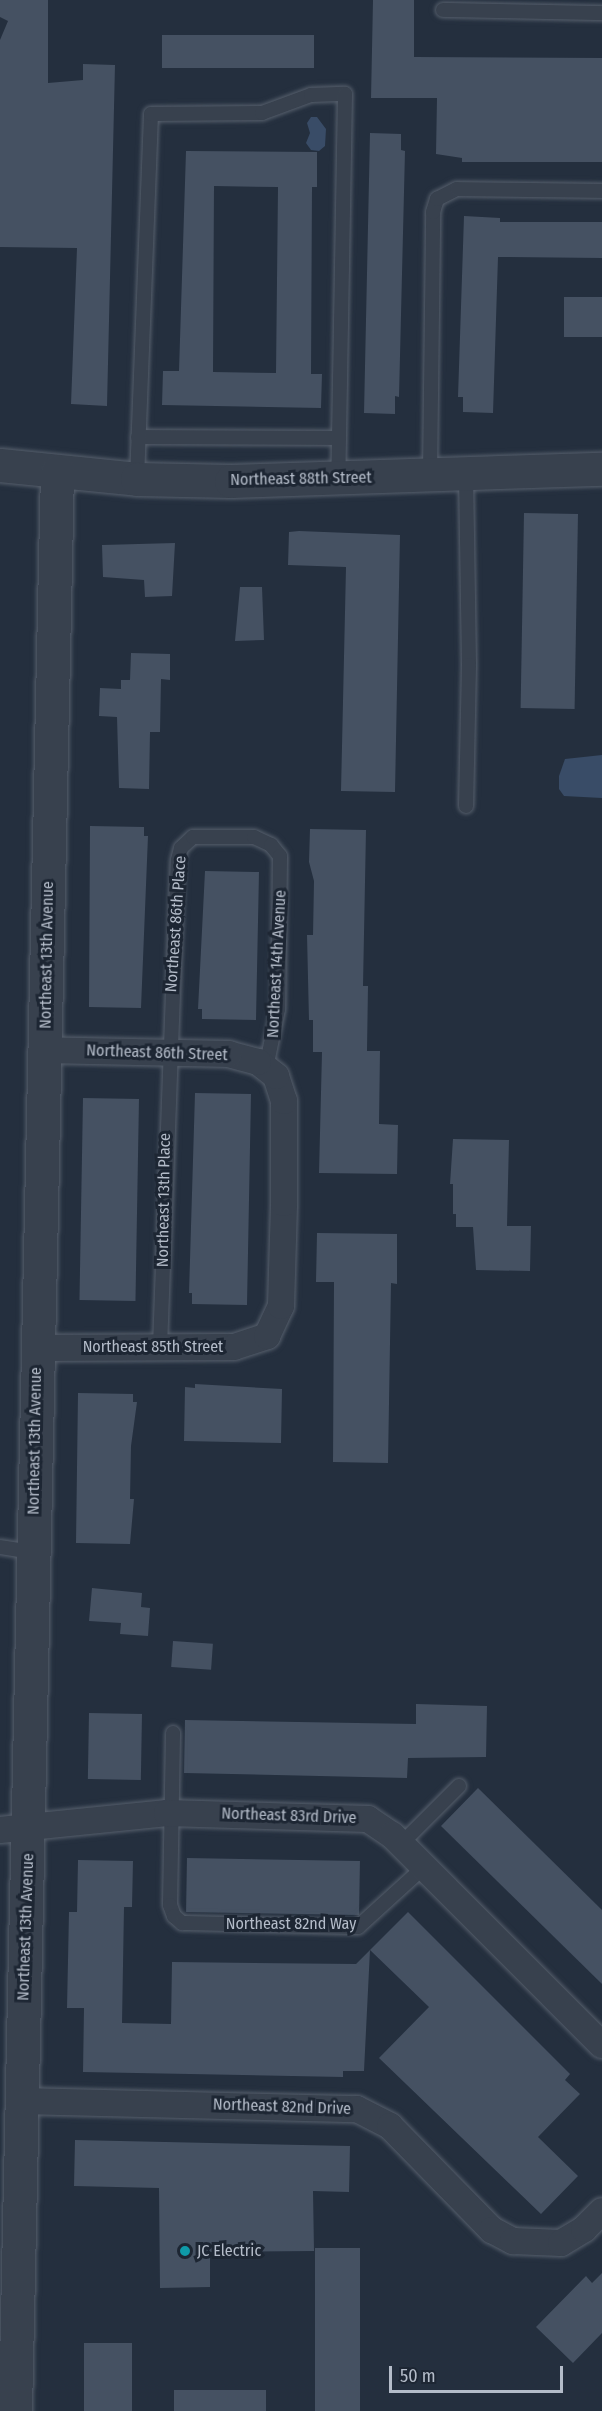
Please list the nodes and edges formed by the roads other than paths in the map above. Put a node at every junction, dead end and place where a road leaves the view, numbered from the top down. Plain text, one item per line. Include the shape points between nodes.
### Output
1 (443, 9) dead end
2 (602, 13) edge
3 (602, 191) edge
4 (138, 437) junction
5 (339, 438) junction
6 (0, 465) edge
7 (602, 469) edge
8 (57, 471) junction
9 (466, 471) junction
10 (430, 474) junction
11 (137, 479) junction
12 (338, 480) junction
13 (466, 806) dead end
14 (229, 835) joint
15 (45, 1050) junction
16 (168, 1053) junction
17 (266, 1068) junction
18 (37, 1347) junction
19 (160, 1347) junction
20 (0, 1547) edge
21 (33, 1552) junction
22 (173, 1733) dead end
23 (459, 1786) dead end
24 (171, 1813) junction
25 (15, 1828) edge
26 (401, 1844) junction
27 (424, 1867) junction
28 (602, 2045) edge
29 (21, 2102) junction
30 (597, 2216) edge
31 (15, 2411) edge

1 - 2 lane
3 - 10 lane via 457,189 438,199 433,212
4 - 5 lane
4 - 5 lane via 151,114 262,113 311,95 345,94
4 - 11 lane
5 - 12 lane
6 - 8 street, Northeast 88th Street
7 - 9 street, Northeast 88th Street
8 - 11 street, Northeast 88th Street
8 - 15 street, Northeast 13th Avenue
9 - 10 street, Northeast 88th Street
9 - 13 lane
10 - 12 street, Northeast 88th Street
11 - 12 street, Northeast 88th Street
14 - 16 lane, Northeast 86th Place via 193,837 178,855
14 - 17 lane, Northeast 14th Avenue via 266,841 281,860 277,1020
15 - 16 street, Northeast 86th Street
15 - 18 street, Northeast 13th Avenue
16 - 17 street, Northeast 86th Street via 240,1056
16 - 19 lane, Northeast 13th Place
17 - 19 street, Northeast 85th Street via 279,1081 285,1110 281,1306 267,1336 234,1347
18 - 19 street, Northeast 85th Street
18 - 21 street, Northeast 13th Avenue
20 - 21 lane
21 - 25 street, Northeast 13th Avenue
22 - 24 lane
23 - 26 lane
24 - 25 street, Northeast 83rd Drive
24 - 26 street, Northeast 83rd Drive via 356,1816 380,1826
24 - 27 lane, Northeast 82nd Way via 170,1905 174,1916 190,1924 358,1927
25 - 29 street, Northeast 13th Avenue
26 - 27 street, Northeast 83rd Drive
27 - 28 street, Northeast 83rd Drive
29 - 30 street, Northeast 82nd Drive via 357,2109 390,2126 492,2230 513,2241 561,2243
29 - 31 street, Northeast 13th Avenue via 15,2138

